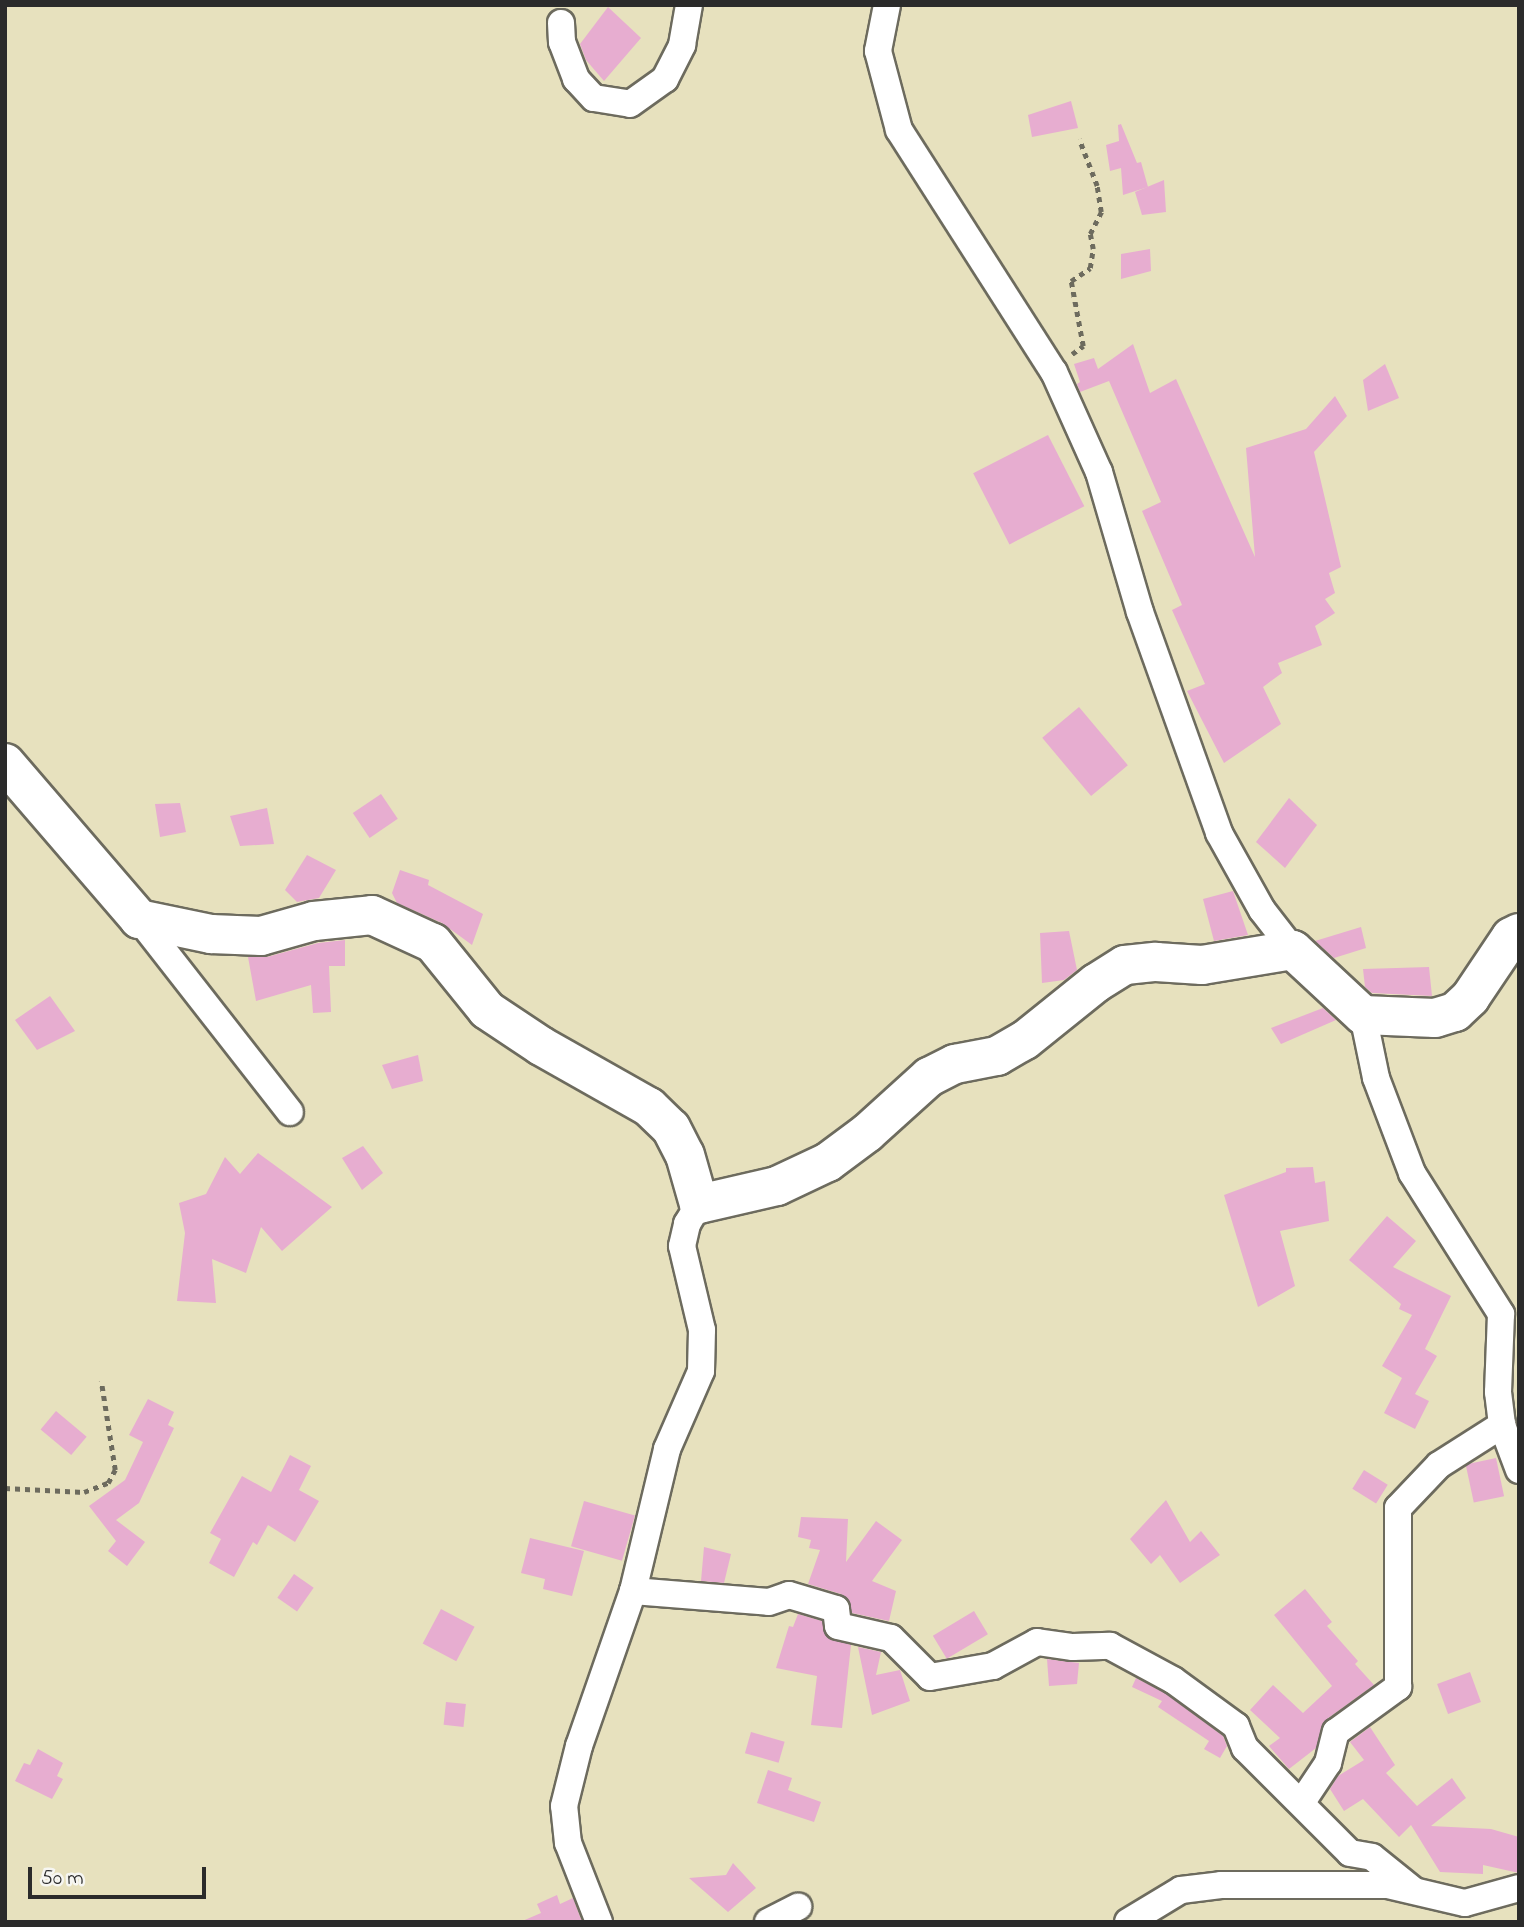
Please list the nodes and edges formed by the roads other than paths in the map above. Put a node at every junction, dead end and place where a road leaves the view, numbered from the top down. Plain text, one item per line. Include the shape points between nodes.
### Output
1 (690, 5) edge
2 (887, 5) edge
3 (561, 23) dead end
4 (5, 763) edge
5 (139, 919) junction
6 (1519, 933) edge
7 (1293, 950) junction
8 (1363, 1015) junction
9 (290, 1112) dead end
10 (699, 1204) junction
11 (1502, 1425) junction
12 (1519, 1471) edge
13 (633, 1591) junction
14 (1302, 1802) junction
15 (1519, 1888) edge
16 (1413, 1890) junction
17 (798, 1907) dead end
18 (599, 1922) edge
19 (768, 1922) edge
20 (1128, 1922) edge

1 - 3 street via 682,44 665,79 630,104 594,98 576,79 562,42
2 - 7 street via 878,51 899,130 1054,372 1099,472 1140,612 1219,833 1262,910
4 - 5 street
5 - 9 street
5 - 10 street via 211,934 261,936 314,921 372,915 433,943 487,1010 649,1107 671,1128 685,1155
6 - 8 street via 1511,937 1470,998 1455,1012 1435,1018
7 - 8 street
7 - 10 street via 1202,965 1125,965 1025,1040 997,1056 955,1064 929,1077 828,1162 777,1186
8 - 11 street via 1376,1078 1412,1173 1501,1314 1498,1392
10 - 13 street via 687,1224 682,1246 702,1330 701,1371 667,1449
11 - 12 street
11 - 14 street via 1439,1465 1398,1508 1398,1687 1336,1732 1328,1763
13 - 14 street via 769,1602 789,1595 836,1609 838,1626 891,1638 930,1677 993,1666 1037,1642 1110,1646 1173,1680 1236,1726 1245,1748
13 - 18 street via 579,1746 564,1806 568,1843
14 - 16 street via 1350,1853 1372,1857
15 - 16 street via 1465,1903
16 - 20 street via 1388,1885 1195,1888 1181,1890
17 - 19 street

